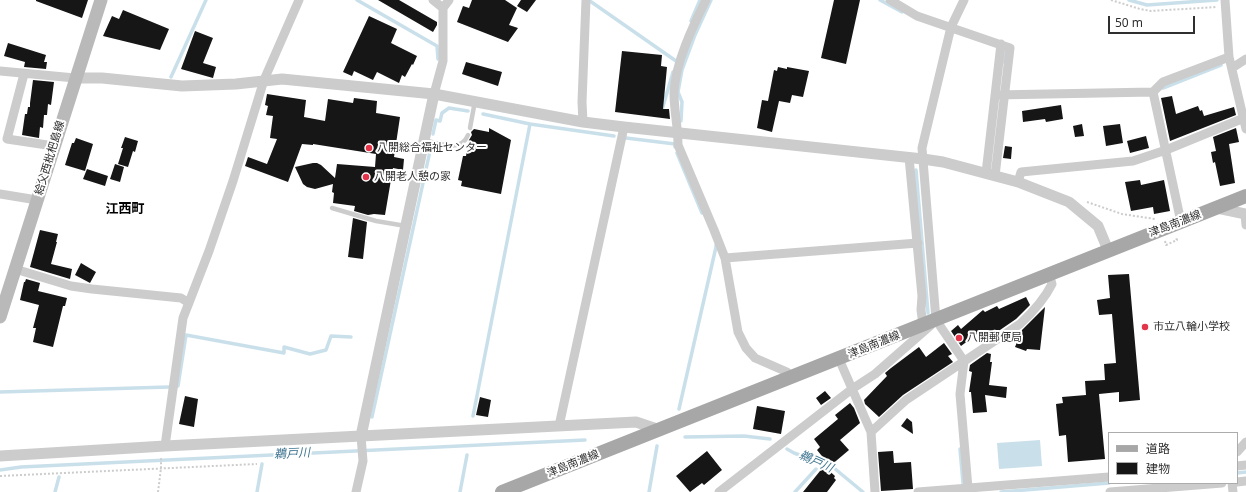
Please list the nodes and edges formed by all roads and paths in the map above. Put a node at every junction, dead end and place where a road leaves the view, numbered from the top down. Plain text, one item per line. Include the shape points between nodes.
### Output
1 (101, 0) edge
2 (299, 0) edge
3 (433, 0) edge
4 (449, 0) edge
5 (586, 0) edge
6 (706, 0) edge
7 (890, 0) edge
8 (964, 0) edge
9 (1111, 0) edge
10 (1225, 3) edge
11 (443, 8) junction
12 (951, 27) junction
13 (1001, 44) junction
14 (1229, 58) junction
15 (1246, 60) edge
16 (1232, 68) junction
17 (0, 71) edge
18 (24, 74) junction
19 (76, 78) junction
20 (264, 80) junction
21 (1153, 92) junction
22 (434, 94) junction
23 (995, 95) junction
24 (1005, 95) junction
25 (475, 101) junction
26 (1244, 116) edge
27 (583, 122) junction
28 (624, 127) junction
29 (470, 128) dead end
30 (1246, 129) edge
31 (678, 133) junction
32 (468, 135) dead end
33 (424, 140) junction
34 (54, 146) junction
35 (1166, 150) junction
36 (909, 157) junction
37 (923, 159) junction
38 (991, 175) junction
39 (1018, 182) junction
40 (0, 194) edge
41 (1246, 196) edge
42 (37, 200) junction
43 (1069, 202) junction
44 (332, 208) dead end
45 (1217, 208) junction
46 (1148, 218) dead end
47 (1246, 218) edge
48 (1181, 222) junction
49 (406, 226) junction
50 (1169, 239) dead end
51 (1177, 240) dead end
52 (918, 242) junction
53 (1108, 250) junction
54 (725, 258) junction
55 (15, 269) junction
56 (1049, 274) junction
57 (189, 303) junction
58 (0, 317) edge
59 (936, 320) junction
60 (923, 325) junction
61 (839, 359) junction
62 (964, 361) junction
63 (791, 377) junction
64 (852, 389) junction
65 (559, 426) junction
66 (660, 430) junction
67 (871, 432) junction
68 (361, 440) junction
69 (1246, 442) edge
70 (163, 449) junction
71 (1238, 451) edge
72 (0, 456) edge
73 (257, 464) dead end
74 (161, 468) junction
75 (0, 476) edge
76 (1108, 476) edge
77 (1210, 484) edge
78 (968, 488) junction
79 (158, 492) edge
80 (356, 492) edge
81 (502, 492) edge
82 (719, 492) edge
83 (875, 492) edge
84 (918, 492) edge
85 (1110, 492) edge

1 - 19 main road, 給父西枇杷島線
2 - 20 street
3 - 11 street
4 - 11 street
5 - 27 street
6 - 31 street via 693,26 675,80
7 - 12 street via 917,16
8 - 12 street
9 - 10 path via 1150,11
10 - 14 street
11 - 22 street via 443,61
12 - 13 street
12 - 37 street via 922,148
13 - 23 street
13 - 24 street via 1010,48
14 - 16 street
14 - 21 street via 1163,82
15 - 16 street
16 - 26 street
17 - 18 street
18 - 19 street
18 - 34 street via 8,139
19 - 20 street via 182,86
19 - 34 main road, 給父西枇杷島線
20 - 22 street via 282,79
20 - 57 street via 233,181
21 - 24 street
21 - 35 street
22 - 25 street
22 - 33 street
23 - 24 street
23 - 38 street
24 - 38 street
25 - 27 street
25 - 29 lane
26 - 30 street
26 - 35 street
27 - 28 street
28 - 31 street
28 - 65 street
31 - 36 street
31 - 54 street via 680,152
32 - 33 lane via 460,145 454,146
33 - 49 street
34 - 42 main road, 給父西枇杷島線
35 - 39 street via 1133,162 1021,172
35 - 48 street
36 - 37 street
36 - 52 street
37 - 38 street
37 - 59 street
38 - 39 street
39 - 43 street
40 - 42 street
41 - 45 main road, 津島南濃線
42 - 55 main road, 給父西枇杷島線
43 - 46 path via 1079,199 1122,214
43 - 53 street via 1098,226
44 - 49 lane via 376,221
45 - 47 street
45 - 48 main road, 津島南濃線
48 - 53 main road, 津島南濃線
49 - 68 street
50 - 51 path via 1165,241 1166,245
52 - 54 street
52 - 60 street via 922,296 920,310
53 - 56 main road, 津島南濃線
54 - 63 street via 738,332 746,348 755,358 786,372
55 - 57 street via 70,286 181,298
55 - 58 main road, 給父西枇杷島線
56 - 59 main road, 津島南濃線
56 - 62 street via 1052,284 1047,296 1034,310 1020,324
57 - 70 street via 183,318
59 - 60 main road, 津島南濃線
59 - 62 street
59 - 64 street via 875,374
60 - 61 main road, 津島南濃線
61 - 63 main road, 津島南濃線
61 - 64 street
62 - 67 street via 906,400
62 - 78 street via 960,394
63 - 66 main road, 津島南濃線
64 - 67 street
64 - 82 street
65 - 66 street via 636,422
65 - 68 street
66 - 81 main road, 津島南濃線
67 - 83 street
68 - 70 street
68 - 80 street via 363,458
69 - 71 street
70 - 72 street
70 - 74 path
73 - 74 path
74 - 75 path
74 - 79 path
76 - 78 street
77 - 85 street
78 - 84 street

